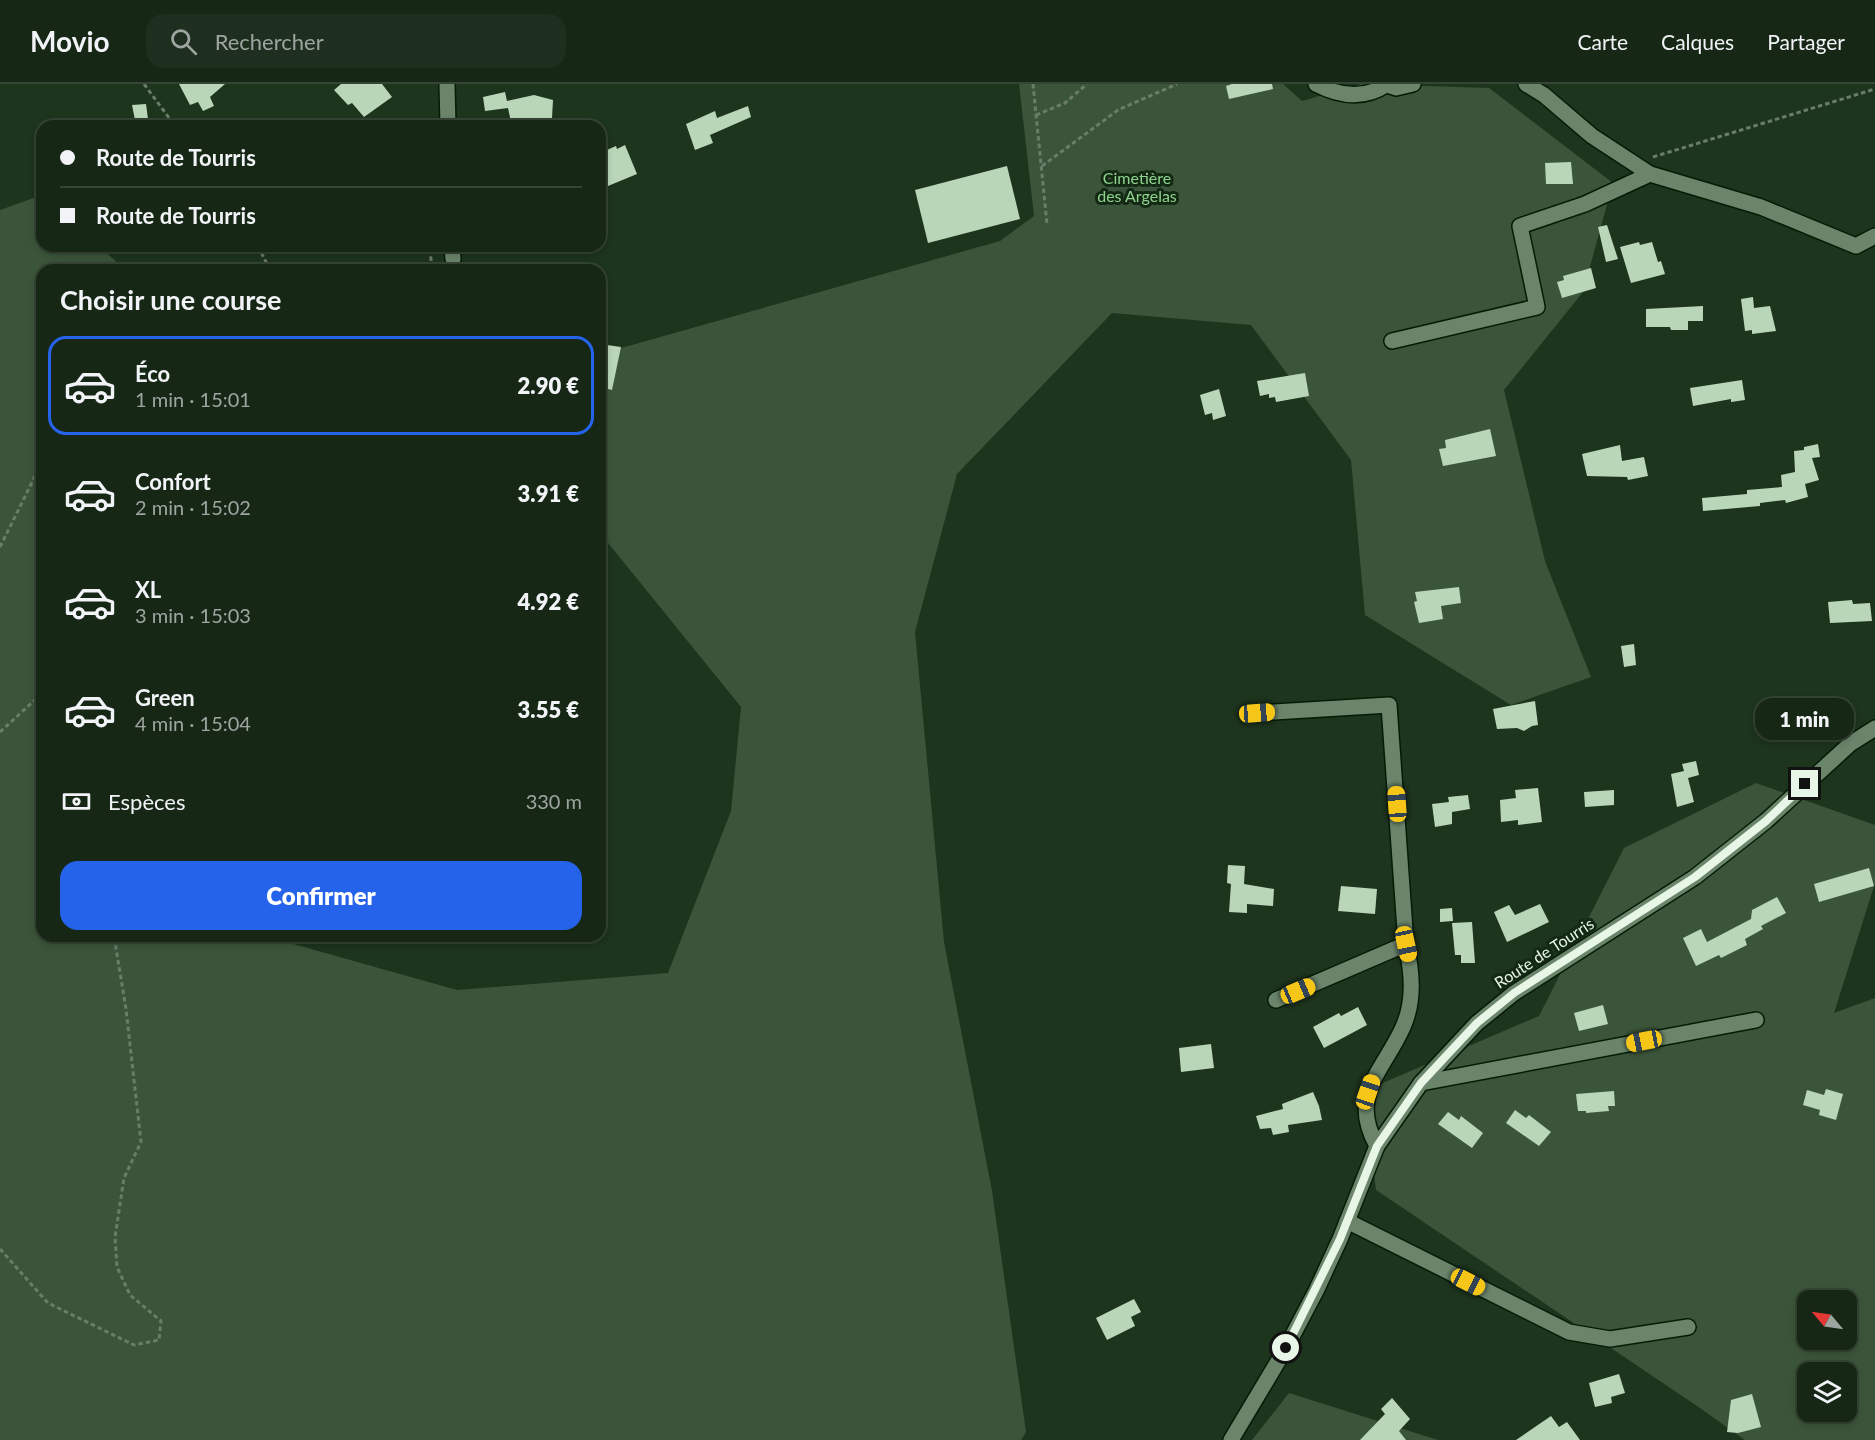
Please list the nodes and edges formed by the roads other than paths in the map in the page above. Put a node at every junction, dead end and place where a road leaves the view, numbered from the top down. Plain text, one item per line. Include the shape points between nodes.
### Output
1 (447, 84) edge
2 (1316, 84) edge
3 (1413, 84) edge
4 (1526, 84) edge
5 (1385, 85) edge
6 (448, 120) edge
7 (1650, 174) junction
8 (1875, 236) edge
9 (1392, 341) dead end
10 (1257, 713) dead end
11 (1875, 728) edge
12 (1406, 944) junction
13 (1276, 1000) dead end
14 (1756, 1020) dead end
15 (1421, 1083) junction
16 (1377, 1146) junction
17 (1347, 1221) junction
18 (1688, 1327) dead end
19 (1232, 1440) edge

1 - 6 street
2 - 5 street via 1349,95 1376,92
3 - 5 street via 1396,88
4 - 7 street via 1592,136
7 - 8 street via 1761,207 1856,246
7 - 9 street via 1585,204 1520,226 1537,308
10 - 12 street via 1389,705
11 - 15 street, Route de Tourris via 1850,744 1766,821 1695,877 1514,993 1477,1023
12 - 13 street
12 - 16 street via 1412,996 1403,1026 1368,1092 1369,1132
14 - 15 street
15 - 16 street, Route de Tourris
16 - 17 street, Route de Tourris
17 - 18 street via 1569,1332 1610,1339
17 - 19 street, Route de Tourris via 1316,1291

